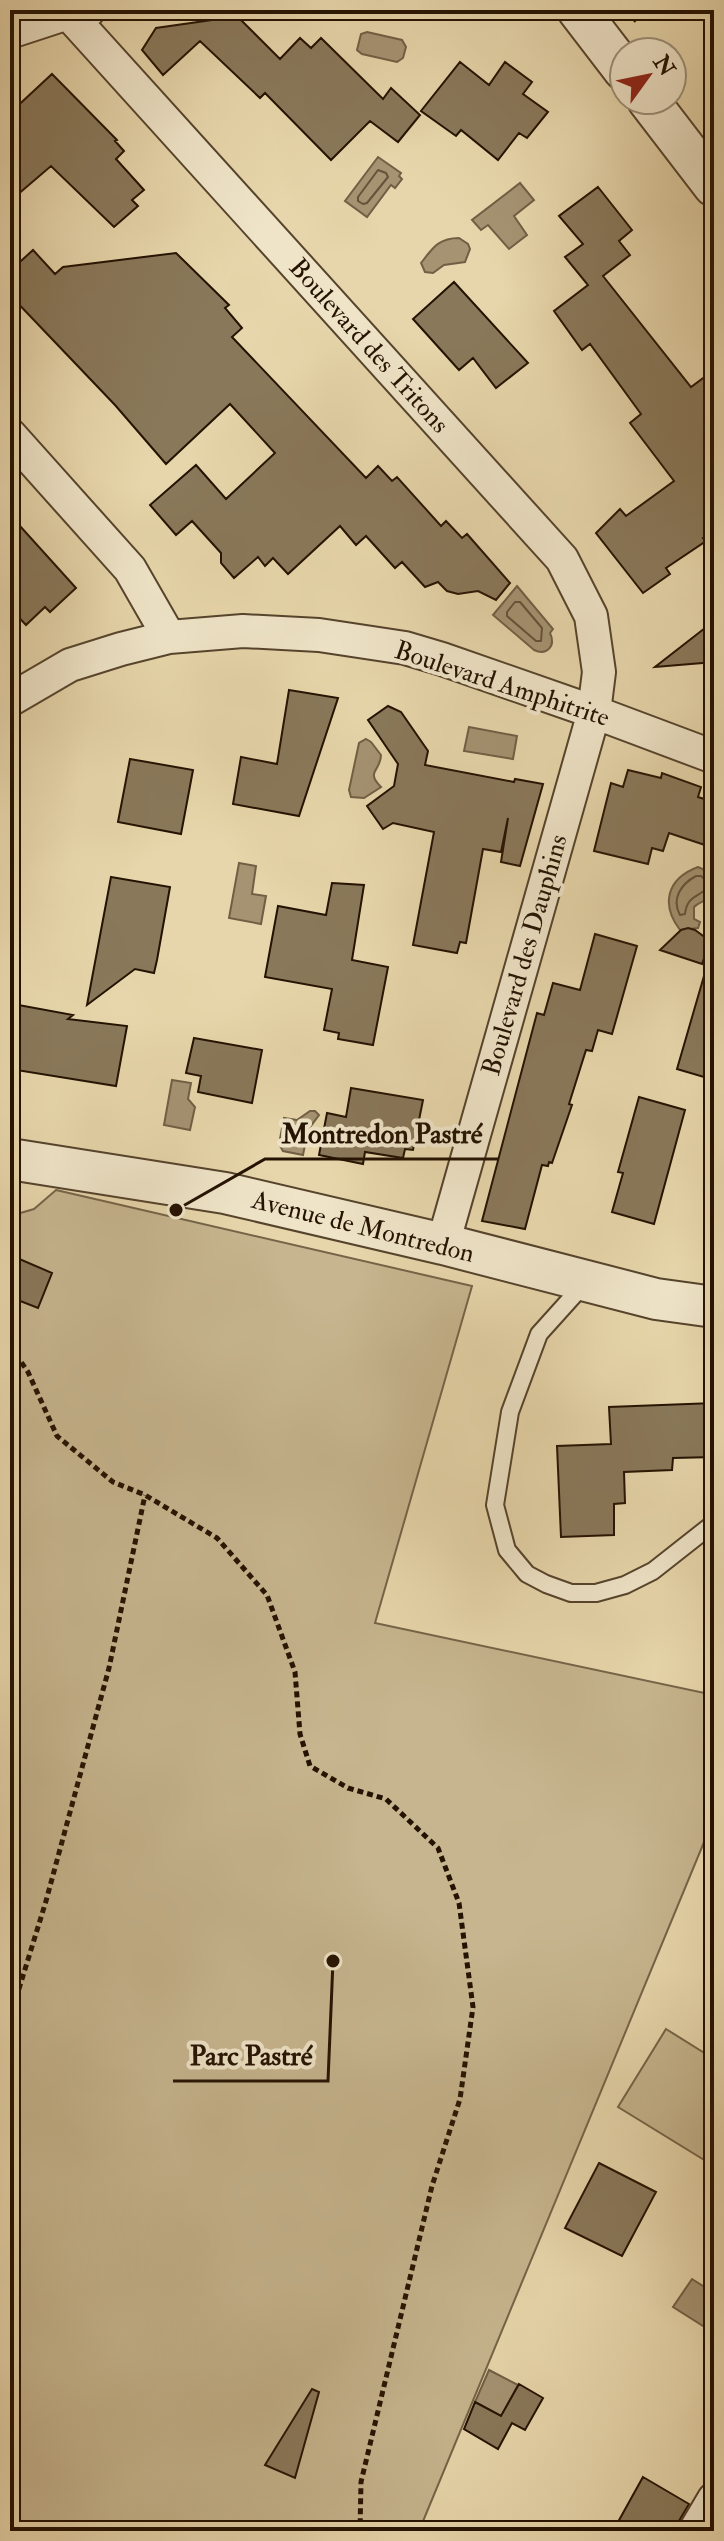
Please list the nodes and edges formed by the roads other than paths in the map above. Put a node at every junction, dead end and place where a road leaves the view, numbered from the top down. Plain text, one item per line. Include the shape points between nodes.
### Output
1 (578, 10) edge
2 (80, 12) edge
3 (10, 32) edge
4 (608, 49) edge
5 (660, 116) edge
6 (714, 186) edge
7 (10, 435) edge
8 (169, 637) junction
9 (10, 700) edge
10 (594, 712) junction
11 (714, 757) edge
12 (10, 1159) edge
13 (443, 1244) junction
14 (587, 1281) junction
15 (714, 1307) edge
16 (714, 1523) edge
17 (714, 2499) edge
18 (695, 2531) edge

1 - 4 street
2 - 3 street
2 - 10 street, Boulevard des Tritons via 562,559 591,616 599,672
5 - 6 street
7 - 8 street via 130,569
8 - 9 street, Boulevard Amphitrite via 70,665
8 - 10 street, Boulevard Amphitrite via 243,631 405,648
10 - 11 street, Boulevard Amphitrite
10 - 13 street, Boulevard des Dauphins
12 - 13 street, Avenue de Montredon via 225,1193
13 - 14 street, Avenue de Montredon
14 - 15 street, Avenue de Montredon
14 - 16 lane via 539,1334 510,1412 495,1505 507,1550 527,1574 546,1584 571,1593 596,1593 653,1571
17 - 18 street

